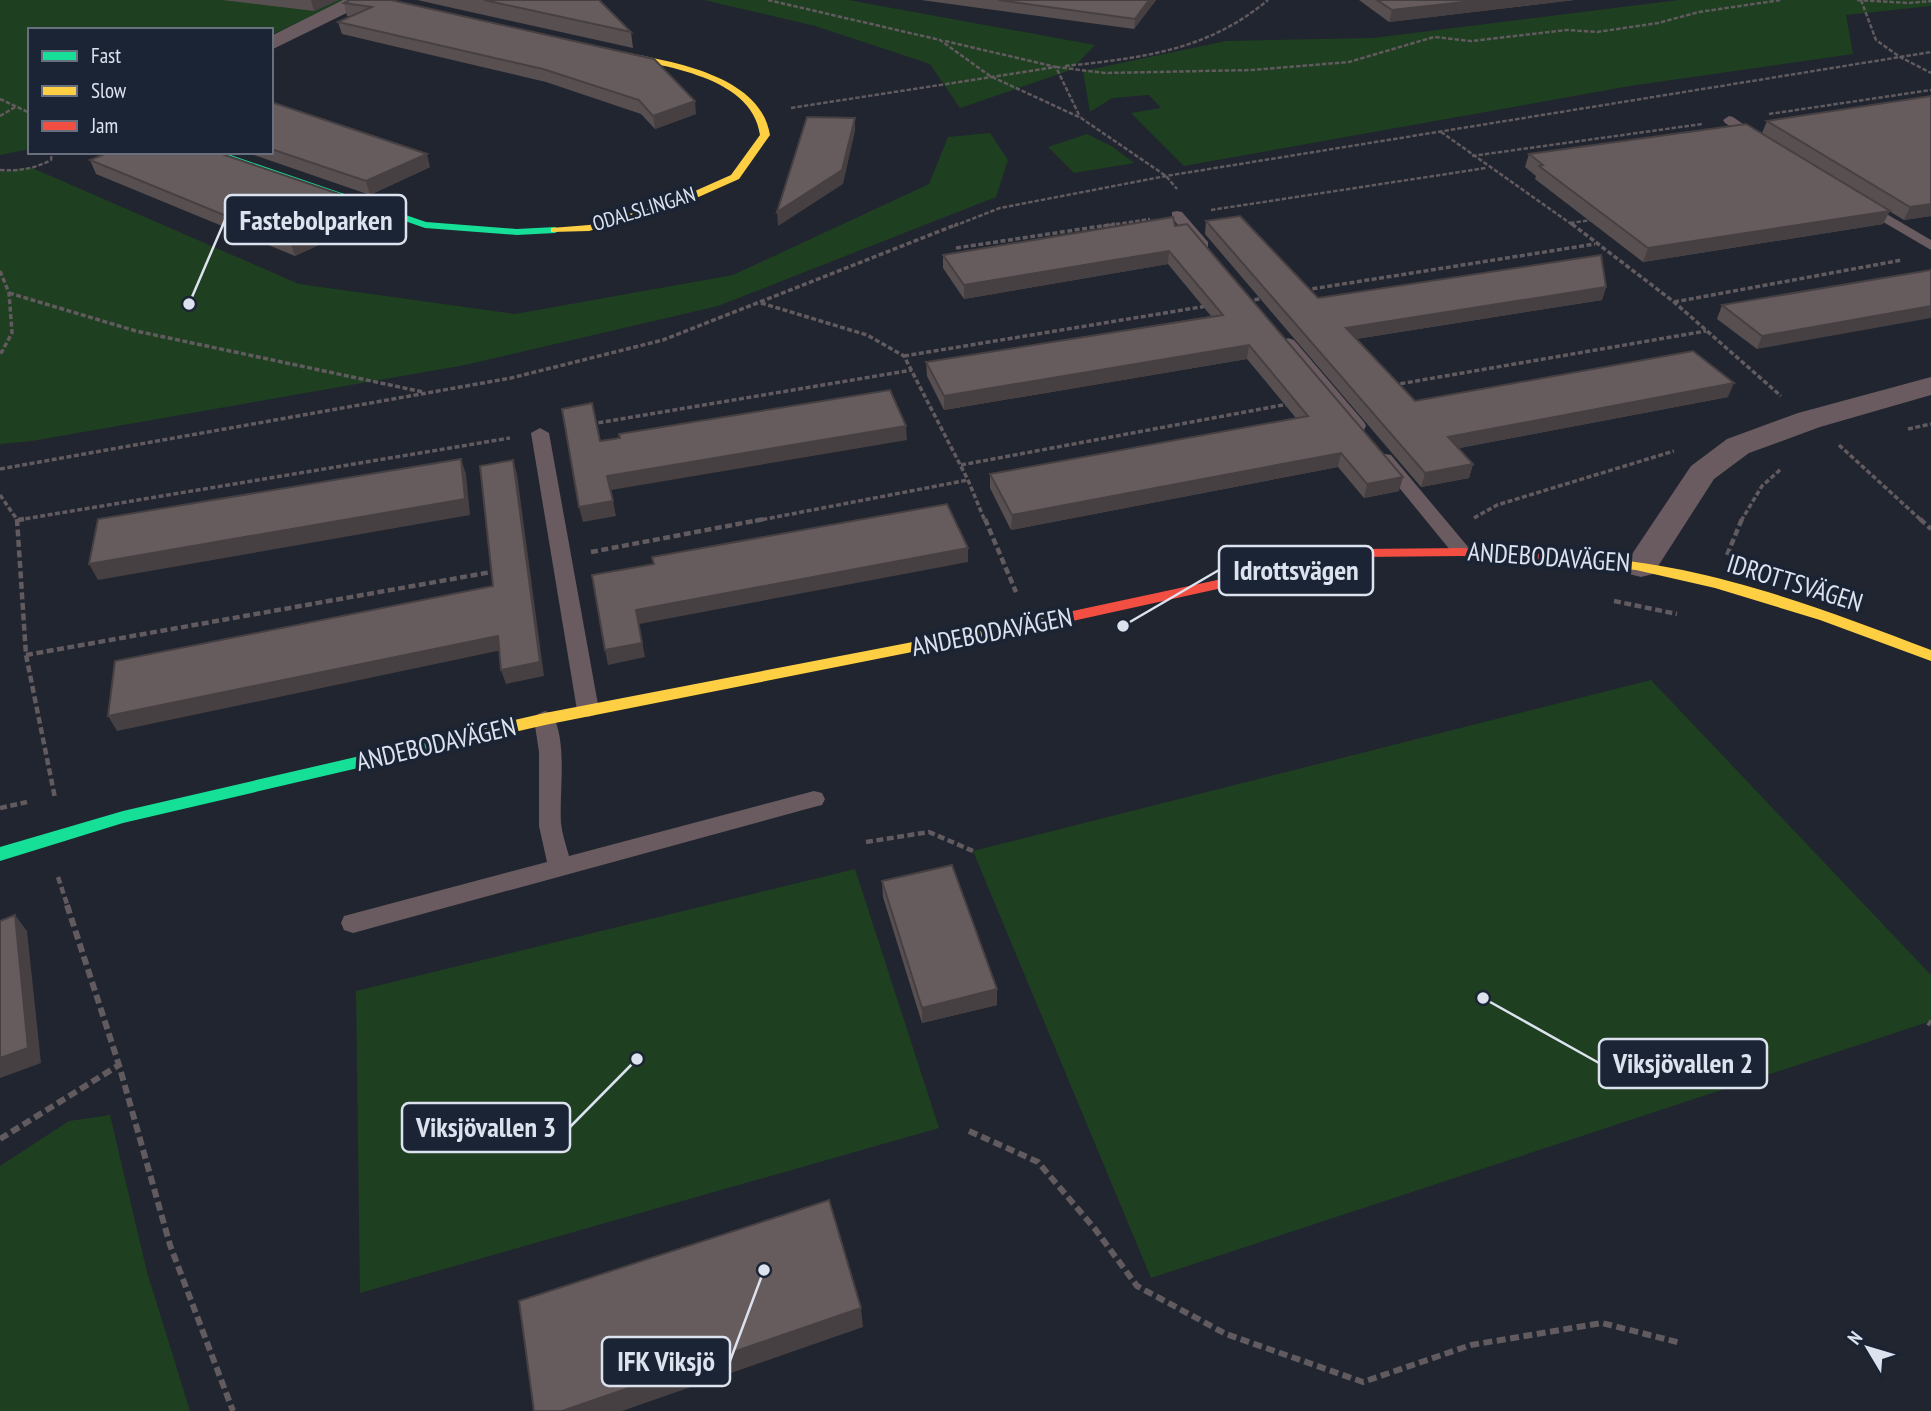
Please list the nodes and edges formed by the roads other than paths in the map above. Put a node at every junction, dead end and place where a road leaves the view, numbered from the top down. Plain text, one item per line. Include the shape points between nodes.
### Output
1 (358, 0) edge
2 (273, 43) edge
3 (591, 48) edge
4 (1730, 120) dead end
5 (1773, 148) edge
6 (218, 154) edge
7 (1851, 197) edge
8 (1177, 215) road end
9 (1931, 246) edge
10 (1210, 253) edge
11 (1276, 330) edge
12 (1931, 386) edge
13 (540, 433) road end
14 (1462, 552) junction
15 (1641, 566) junction
16 (1931, 656) edge
17 (588, 710) junction
18 (545, 719) junction
19 (814, 799) dead end
20 (0, 854) edge
21 (560, 868) junction
22 (353, 923) dead end

1 - 2 street
3 - 6 street, ODALSLINGAN via 684,69 739,92 760,113 765,135 735,177 672,205 589,228 517,232 425,225
4 - 5 lane
7 - 9 lane
8 - 10 lane
11 - 14 lane
12 - 15 street, ANDEBODAVÄGEN via 1809,420 1738,446 1702,473
13 - 17 lane
14 - 15 street, ANDEBODAVÄGEN
14 - 17 street, ANDEBODAVÄGEN via 1362,553 1030,625
15 - 16 street, IDROTTSVÄGEN via 1806,610
17 - 18 street, ANDEBODAVÄGEN
18 - 20 street, ANDEBODAVÄGEN via 175,804
18 - 21 lane via 550,826
19 - 21 lane
21 - 22 lane

